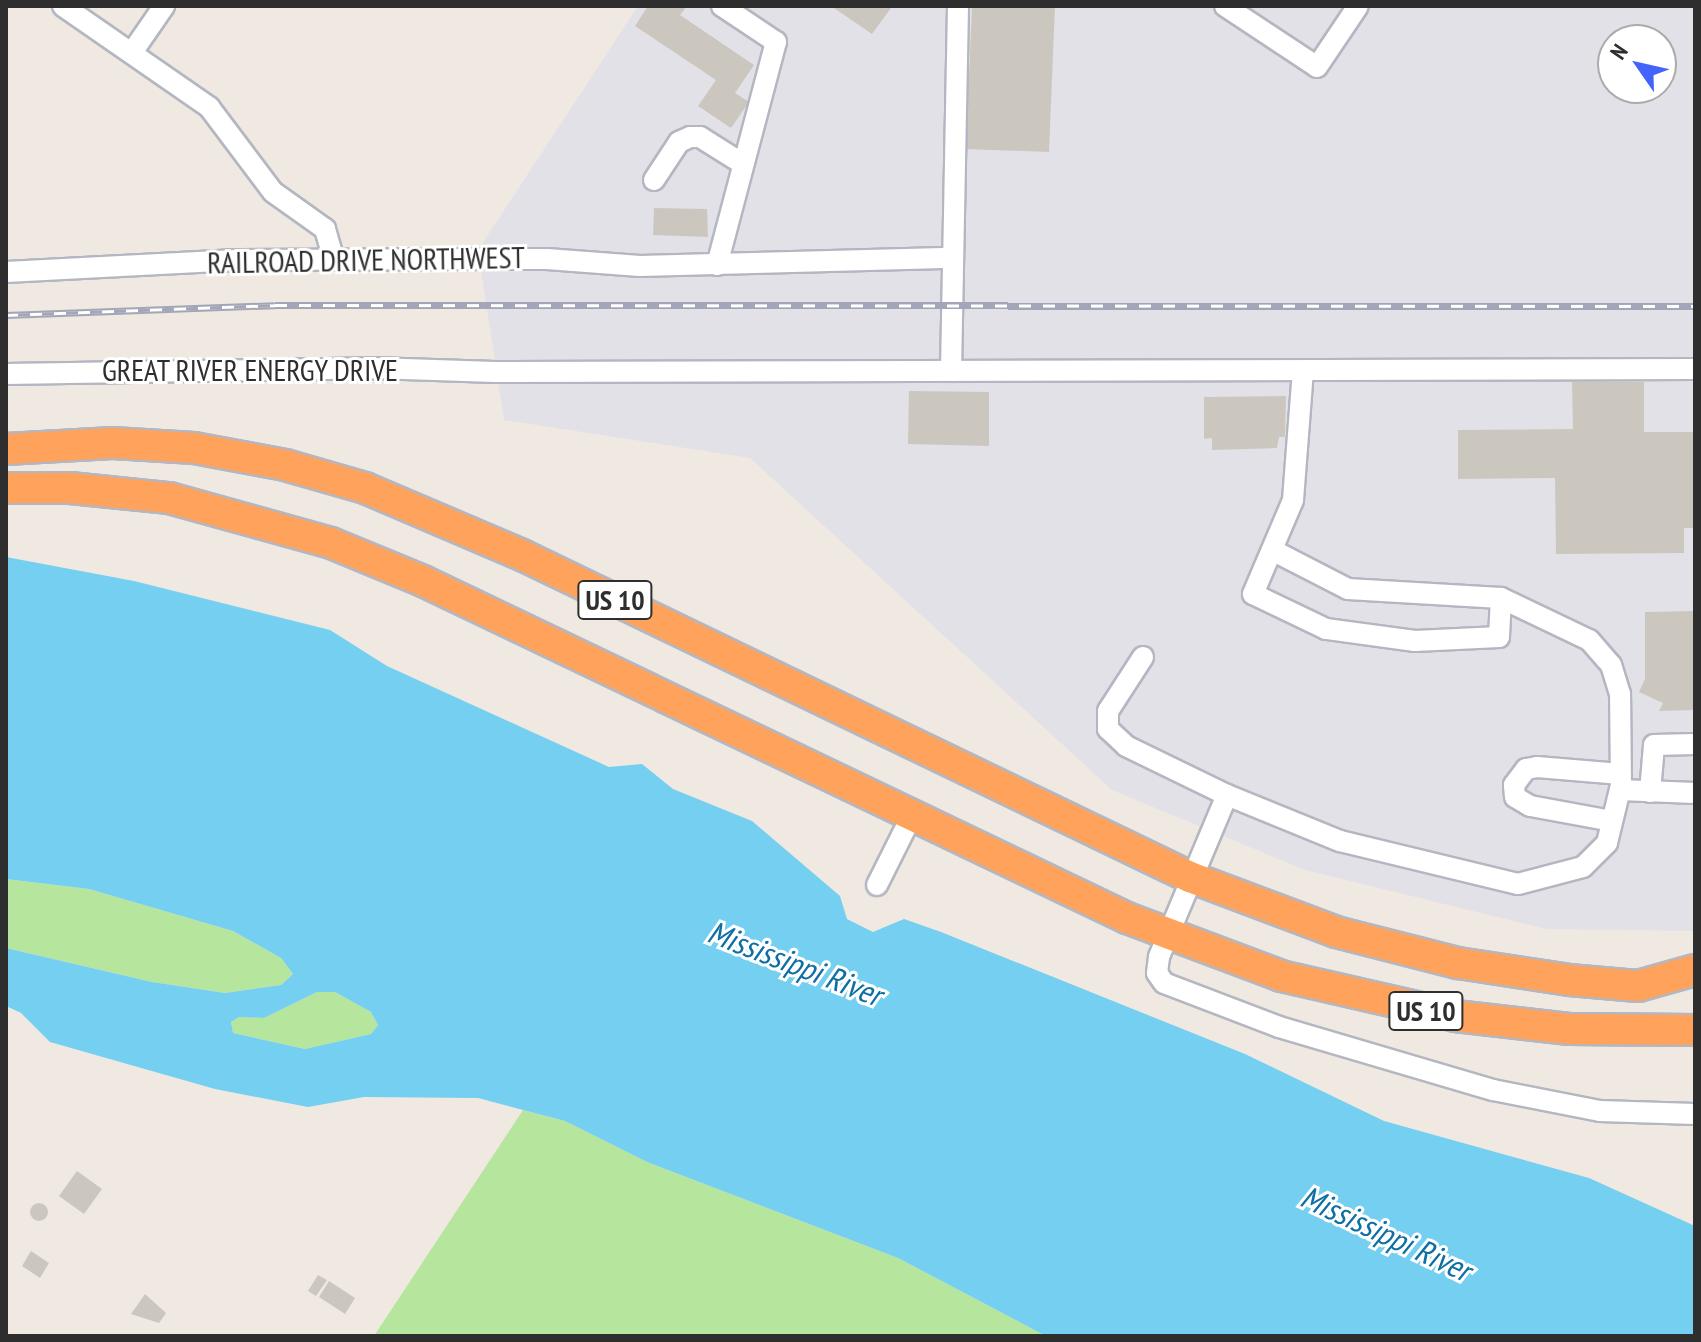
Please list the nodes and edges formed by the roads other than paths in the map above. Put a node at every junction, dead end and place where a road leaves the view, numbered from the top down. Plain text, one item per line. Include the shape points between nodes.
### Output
1 (63, 6) edge
2 (164, 6) edge
3 (722, 6) edge
4 (958, 6) edge
5 (1225, 6) edge
6 (1358, 6) edge
7 (133, 51) junction
8 (743, 164) junction
9 (654, 180) dead end
10 (953, 258) junction
11 (334, 260) junction
12 (722, 265) junction
13 (6, 272) edge
14 (1695, 369) edge
15 (1303, 370) junction
16 (951, 371) junction
17 (6, 374) edge
18 (6, 449) edge
19 (6, 488) edge
20 (1272, 550) junction
21 (1501, 598) junction
22 (1143, 657) dead end
23 (1695, 744) edge
24 (1620, 782) junction
25 (1650, 792) junction
26 (1695, 793) edge
27 (1227, 795) junction
28 (911, 817) junction
29 (1612, 821) junction
30 (1190, 877) junction
31 (877, 885) dead end
32 (1167, 935) junction
33 (1690, 970) edge
34 (1695, 1030) edge
35 (1641, 1031) junction
36 (1695, 1042) edge
37 (1695, 1114) edge

1 - 7 street
2 - 7 street
3 - 8 street via 776,42
4 - 10 street
5 - 6 street via 1317,67
7 - 11 street via 209,107 273,192 325,229
8 - 9 street via 700,137 690,137 679,142
8 - 12 street
10 - 12 street, RAILROAD DRIVE NORTHWEST
10 - 16 street
11 - 12 street, RAILROAD DRIVE NORTHWEST
11 - 13 street, RAILROAD DRIVE NORTHWEST
14 - 15 street, GREAT RIVER ENERGY DRIVE
15 - 16 street, GREAT RIVER ENERGY DRIVE
15 - 20 street via 1293,500
16 - 17 street, GREAT RIVER ENERGY DRIVE via 374,368
18 - 30 highway, US 10 via 113,443 194,448 285,465 377,492 561,574
19 - 28 highway, US 10 via 169,498 296,530 423,581
20 - 21 street via 1348,589
20 - 21 street via 1253,594 1326,629 1415,641 1499,637
21 - 24 street via 1579,633 1611,665 1620,694
22 - 27 street via 1108,711 1108,729 1126,746
23 - 25 street via 1654,745
24 - 25 street
24 - 29 street
24 - 29 street via 1537,767 1526,769 1514,785 1515,797 1530,806
25 - 26 street
27 - 29 street via 1340,841 1518,884 1583,867 1607,843
27 - 30 street
28 - 31 street
28 - 32 highway, US 10
30 - 32 street
30 - 33 highway, US 10 via 1336,932 1472,966 1638,986
32 - 35 highway, US 10 via 1305,983 1414,1009 1515,1024
32 - 37 street via 1157,966 1164,983 1279,1027 1493,1090 1600,1111
34 - 35 highway, US 10
35 - 36 highway

